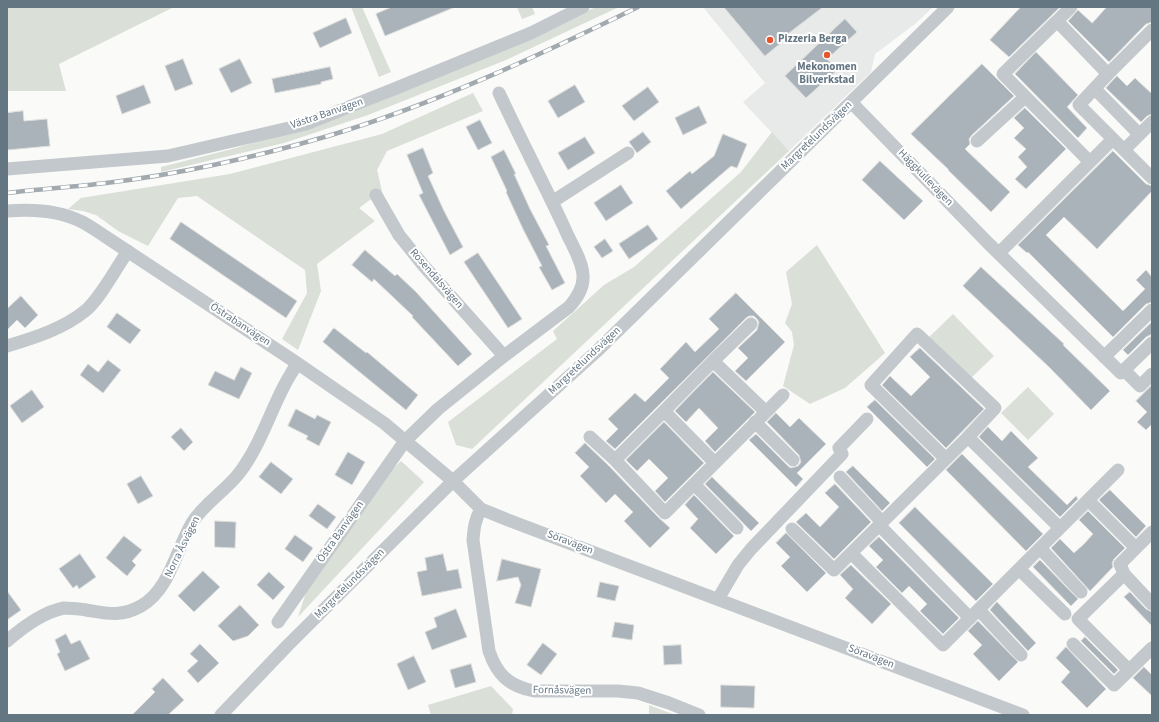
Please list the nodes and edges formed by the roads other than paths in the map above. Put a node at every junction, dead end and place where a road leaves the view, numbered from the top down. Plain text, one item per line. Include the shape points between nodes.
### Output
1 (584, 7) edge
2 (948, 7) edge
3 (1071, 7) edge
4 (1057, 21) junction
5 (1152, 30) edge
6 (1108, 74) junction
7 (1095, 90) junction
8 (499, 93) dead end
9 (1025, 97) junction
10 (851, 102) junction
11 (1152, 122) edge
12 (1139, 134) junction
13 (1113, 139) junction
14 (978, 141) dead end
15 (1124, 150) junction
16 (628, 153) dead end
17 (1090, 162) junction
18 (7, 169) edge
19 (1152, 178) edge
20 (376, 195) dead end
21 (552, 202) junction
22 (7, 211) edge
23 (128, 251) junction
24 (999, 253) junction
25 (1152, 310) edge
26 (751, 324) dead end
27 (1152, 343) edge
28 (7, 346) edge
29 (504, 356) junction
30 (1104, 357) junction
31 (713, 361) junction
32 (297, 363) junction
33 (1124, 370) junction
34 (1150, 381) edge
35 (783, 395) dead end
36 (664, 411) junction
37 (766, 412) junction
38 (867, 419) dead end
39 (756, 422) junction
40 (590, 437) dead end
41 (968, 437) junction
42 (405, 441) junction
43 (946, 458) junction
44 (615, 460) junction
45 (793, 460) dead end
46 (715, 463) junction
47 (1118, 470) dead end
48 (840, 477) dead end
49 (454, 481) junction
50 (694, 484) junction
51 (1088, 500) junction
52 (481, 508) junction
53 (881, 523) junction
54 (737, 528) dead end
55 (1060, 528) junction
56 (792, 529) dead end
57 (1152, 532) edge
58 (1040, 548) junction
59 (1136, 548) junction
60 (851, 553) junction
61 (1019, 569) junction
62 (1124, 574) junction
63 (1081, 592) dead end
64 (718, 599) junction
65 (1152, 604) edge
66 (975, 614) junction
67 (1064, 614) dead end
68 (278, 622) dead end
69 (7, 641) edge
70 (1073, 644) dead end
71 (1021, 655) dead end
72 (1150, 655) edge
73 (1129, 670) junction
74 (221, 715) edge
75 (699, 715) edge
76 (1023, 715) edge

1 - 18 street, Västra Banvägen via 531,33 306,124 168,156
2 - 10 street, Margretelundsvägen
3 - 4 street
4 - 6 street
4 - 9 street via 1003,74
5 - 6 street
6 - 7 street
7 - 12 street
7 - 13 street via 1079,105
8 - 21 street
9 - 14 street
9 - 17 street
10 - 24 street, Häggkullevägen
10 - 49 street, Margretelundsvägen via 597,350
11 - 12 street
12 - 15 street
13 - 15 street
13 - 17 street
15 - 19 street
16 - 21 street
17 - 24 street
20 - 29 street, Rosendalsvägen via 398,235
21 - 29 street via 580,262 583,273 581,290 569,307
22 - 23 street, Östrabanvägen via 32,210 69,217 80,221
23 - 28 street via 85,311 38,336
23 - 32 street, Östrabanvägen
24 - 30 street, Häggkullevägen
25 - 30 street
26 - 31 street
27 - 33 street
29 - 42 street via 438,410
30 - 33 street, Häggkullevägen via 1121,374
31 - 36 street
31 - 37 street
32 - 42 street, Östrabanvägen via 384,422
32 - 69 street, Norra Åsvägen via 240,472 193,522 165,582 155,594 142,606 118,614 65,608 34,621
33 - 34 street, Häggkullevägen via 1140,386
35 - 37 street
36 - 44 street
36 - 46 street
37 - 39 street
38 - 64 street via 839,448 842,454 751,549 738,565
39 - 45 street
39 - 46 street
40 - 44 street
41 - 43 street
41 - 43 street via 995,408 917,334 871,386
41 - 55 street
42 - 49 street, Östrabanvägen
42 - 68 street, Östra Banvägen
43 - 53 street
44 - 50 street via 665,513
46 - 50 street
47 - 51 street
48 - 53 street
49 - 52 street, Söravägen
49 - 74 street, Margretelundsvägen
50 - 54 street
51 - 55 street
51 - 59 street
52 - 64 street, Söravägen
52 - 75 street, Fornåsvägen via 474,523 473,540 489,651 494,664 511,684 534,691 638,693
53 - 60 street
53 - 66 street
55 - 58 street
56 - 60 street via 834,570
57 - 59 street
58 - 61 street
58 - 63 street
59 - 62 street via 1120,564
60 - 66 street via 943,645
61 - 66 street
61 - 67 street
62 - 65 street
62 - 73 street via 1078,619
64 - 76 street, Söravägen
66 - 71 street
70 - 73 street via 1114,685
72 - 73 street

